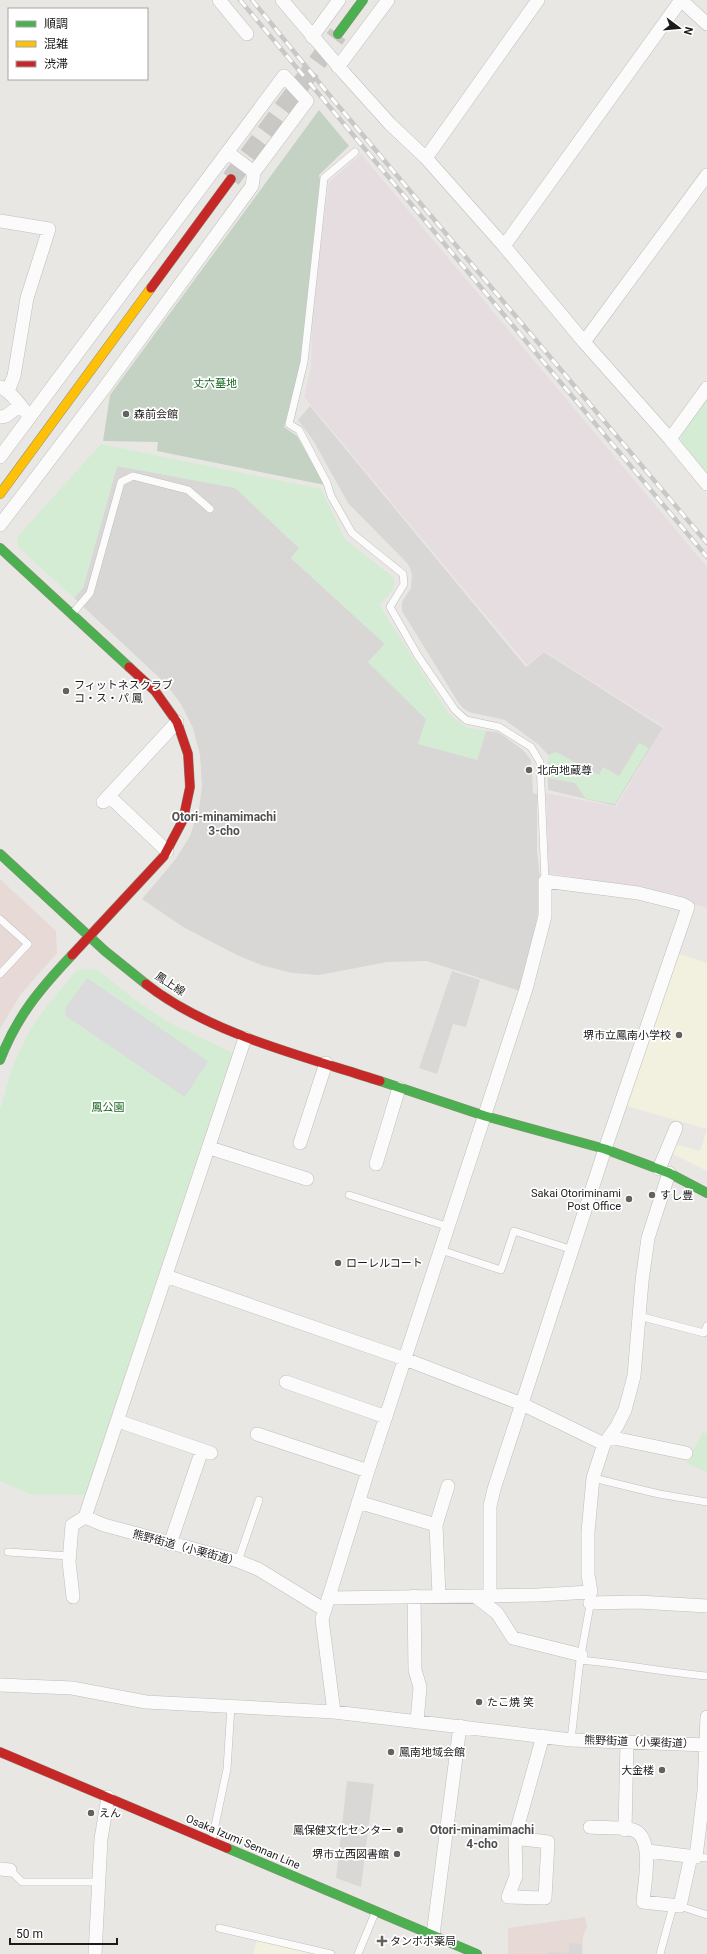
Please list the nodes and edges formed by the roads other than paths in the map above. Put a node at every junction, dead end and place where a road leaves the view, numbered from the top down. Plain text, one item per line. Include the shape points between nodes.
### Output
1 (219, 0) edge
2 (282, 0) edge
3 (340, 0) edge
4 (363, 0) edge
5 (388, 0) edge
6 (538, 0) edge
7 (681, 0) edge
8 (707, 24) edge
9 (247, 34) dead end
10 (338, 34) tunnel mouth
11 (312, 37) junction
12 (338, 67) junction
13 (227, 152) junction
14 (355, 152) dead end
15 (426, 158) junction
16 (254, 172) junction
17 (707, 175) edge
18 (231, 179) tunnel mouth
19 (0, 221) edge
20 (504, 246) junction
21 (584, 342) junction
22 (707, 388) edge
23 (4, 389) edge
24 (19, 406) junction
25 (0, 417) edge
26 (30, 417) junction
27 (670, 439) junction
28 (0, 457) edge
29 (707, 484) edge
30 (0, 494) edge
31 (210, 509) dead end
32 (0, 525) edge
33 (0, 548) edge
34 (72, 614) junction
35 (177, 722) junction
36 (167, 851) junction
37 (0, 854) edge
38 (545, 880) junction
39 (0, 918) edge
40 (90, 937) junction
41 (0, 974) edge
42 (245, 1038) junction
43 (0, 1060) edge
44 (326, 1063) junction
45 (399, 1088) junction
46 (485, 1116) junction
47 (676, 1128) dead end
48 (300, 1143) dead end
49 (210, 1148) junction
50 (605, 1149) junction
51 (376, 1164) dead end
52 (664, 1171) junction
53 (307, 1179) dead end
54 (707, 1193) edge
55 (349, 1195) dead end
56 (449, 1227) junction
57 (441, 1250) junction
58 (573, 1250) junction
59 (166, 1276) junction
60 (639, 1316) junction
61 (707, 1326) edge
62 (405, 1359) junction
63 (286, 1382) dead end
64 (522, 1404) junction
65 (386, 1417) junction
66 (118, 1421) junction
67 (257, 1434) dead end
68 (607, 1441) junction
69 (686, 1453) dead end
70 (368, 1471) junction
71 (593, 1478) junction
72 (448, 1486) dead end
73 (259, 1500) dead end
74 (358, 1502) junction
75 (707, 1502) edge
76 (85, 1517) junction
77 (436, 1526) junction
78 (170, 1544) junction
79 (8, 1552) dead end
80 (69, 1556) junction
81 (238, 1561) junction
82 (490, 1595) junction
83 (414, 1596) junction
84 (439, 1596) junction
85 (475, 1596) junction
86 (73, 1597) dead end
87 (591, 1598) junction
88 (326, 1604) junction
89 (707, 1606) edge
90 (580, 1658) junction
91 (707, 1676) edge
92 (0, 1684) edge
93 (231, 1706) junction
94 (334, 1712) junction
95 (707, 1717) edge
96 (417, 1722) junction
97 (460, 1726) junction
98 (543, 1736) junction
99 (571, 1740) junction
100 (627, 1742) junction
101 (707, 1745) edge
102 (0, 1752) edge
103 (108, 1797) junction
104 (590, 1827) dead end
105 (625, 1830) junction
106 (516, 1838) junction
107 (212, 1842) junction
108 (648, 1851) junction
109 (698, 1857) edge
110 (5, 1870) edge
111 (98, 1882) junction
112 (677, 1906) junction
113 (376, 1911) junction
114 (707, 1915) edge
115 (219, 1928) dead end
116 (433, 1936) junction
117 (95, 1954) edge
118 (331, 1954) edge
119 (358, 1954) edge
120 (477, 1954) edge
121 (660, 1954) edge

1 - 9 street
2 - 11 street
3 - 11 street
4 - 10 street
5 - 12 street
6 - 15 street
7 - 8 street
7 - 20 street
11 - 12 street
12 - 15 street via 390,124
13 - 16 street
13 - 16 street via 284,76 307,101
13 - 26 street
14 - 38 lane via 324,178 304,362 289,424 299,430 352,533 403,574 404,584 390,607 418,656 455,710 466,720 498,727 531,747 540,762
15 - 20 street
16 - 32 street via 252,186 101,393
17 - 21 street
18 - 30 street
19 - 23 street via 48,229 27,298 14,376
20 - 21 street
21 - 27 street
22 - 27 street
23 - 24 street
24 - 25 street via 6,416
24 - 26 street
26 - 28 street
27 - 29 street
31 - 34 lane via 188,490 133,476 121,482 90,592
33 - 34 street
34 - 35 street via 155,691
35 - 36 street via 188,754 190,787 183,820
35 - 36 street via 106,799
36 - 40 street
37 - 40 street, 鳳上線
38 - 46 street via 545,916 526,989
38 - 50 street via 638,893 688,906
39 - 41 lane via 28,944
40 - 42 street, 鳳上線 via 149,986 180,1006
40 - 43 street via 37,993 9,1037
42 - 44 street, 鳳上線
42 - 49 street
44 - 45 street, 鳳上線
44 - 48 street
45 - 46 street, 鳳上線
45 - 51 street
46 - 50 street, 鳳上線
46 - 56 street
47 - 52 street
49 - 53 street
49 - 59 street
50 - 52 street, 鳳上線
50 - 58 street
52 - 54 street, 鳳上線
52 - 60 street via 648,1238
55 - 56 lane
56 - 57 street
57 - 58 lane via 501,1270 514,1231
57 - 62 street
58 - 64 street
59 - 62 street
59 - 66 street
60 - 61 lane via 704,1334
60 - 68 street via 634,1376 625,1410
62 - 64 street
62 - 65 street
63 - 65 street
64 - 68 street
64 - 82 street via 490,1506
65 - 70 street
66 - 76 street
66 - 78 street via 206,1452
67 - 70 street
68 - 69 street
68 - 71 street
70 - 74 street
71 - 75 lane via 659,1494
71 - 87 street via 588,1532
72 - 77 street
73 - 81 lane
74 - 77 street
74 - 88 street
76 - 78 street, 熊野街道（小栗街道）
76 - 80 street via 72,1525
77 - 84 street
78 - 81 street, 熊野街道（小栗街道）
79 - 80 lane
80 - 86 street
81 - 88 street, 熊野街道（小栗街道）
82 - 85 street
82 - 87 street
83 - 84 street
83 - 88 street
83 - 96 street via 415,1670 420,1687
84 - 85 street
85 - 90 street via 497,1613 513,1638
87 - 89 street
87 - 90 lane
88 - 94 street via 322,1619
90 - 91 lane
90 - 99 lane
92 - 93 street, 熊野街道（小栗街道） via 72,1688 146,1702
93 - 94 street, 熊野街道（小栗街道）
93 - 107 lane via 227,1769
94 - 96 street, 熊野街道（小栗街道）
95 - 101 street
96 - 97 street, 熊野街道（小栗街道）
97 - 98 street, 熊野街道（小栗街道）
97 - 116 street
98 - 99 street, 熊野街道（小栗街道）
98 - 106 street
99 - 100 street, 熊野街道（小栗街道）
100 - 101 street, 熊野街道（小栗街道）
100 - 105 street
101 - 109 street
102 - 103 street, Osaka Izumi Sennan Line
103 - 107 street, Osaka Izumi Sennan Line
103 - 111 street via 101,1839
104 - 105 street
105 - 108 street via 634,1830 640,1835
106 - 106 street via 516,1876 508,1897 545,1898 548,1842
107 - 113 street, Osaka Izumi Sennan Line
108 - 109 street
108 - 112 street via 643,1902
109 - 112 street
110 - 111 lane via 22,1882
111 - 117 street
112 - 114 lane
112 - 121 lane
113 - 116 street, Osaka Izumi Sennan Line
113 - 119 lane
115 - 118 lane
116 - 120 street, Osaka Izumi Sennan Line

